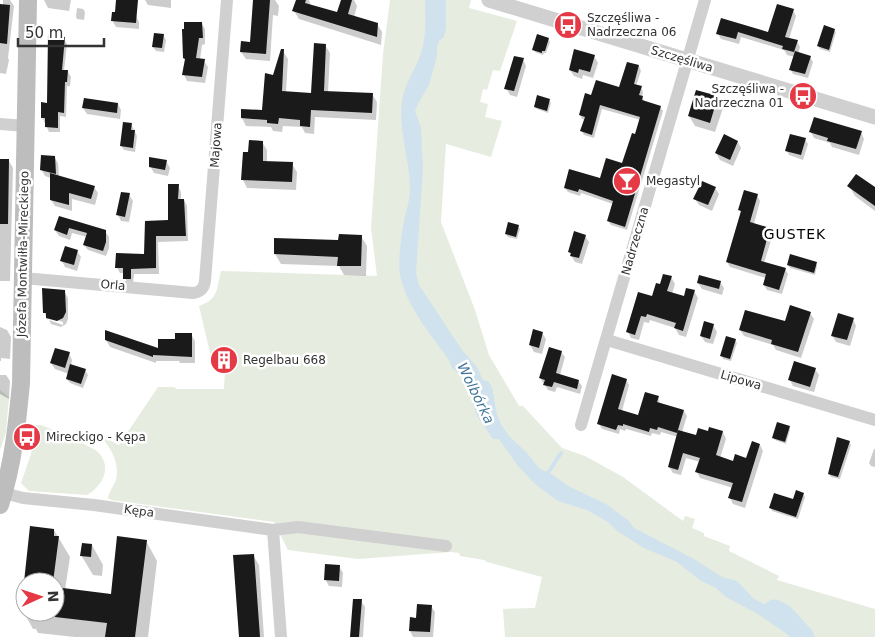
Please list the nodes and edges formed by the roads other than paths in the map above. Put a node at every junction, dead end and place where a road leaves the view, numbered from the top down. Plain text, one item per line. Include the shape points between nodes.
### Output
1 (28, 0) edge
2 (227, 0) edge
3 (489, 0) edge
4 (705, 0) edge
5 (687, 61) junction
6 (875, 117) edge
7 (0, 124) edge
8 (26, 126) junction
9 (23, 278) junction
10 (202, 289) joint
11 (607, 340) junction
12 (875, 420) edge
13 (582, 425) dead end
14 (2, 499) edge
15 (273, 530) junction
16 (446, 546) dead end
17 (282, 637) edge

1 - 8 main road, Józefa Montwiłła-Mireckiego
2 - 10 street, Majowa via 206,281
3 - 5 street, Szczęśliwa
4 - 5 street, Nadrzeczna
5 - 6 street, Szczęśliwa
5 - 11 street, Nadrzeczna
7 - 8 street
8 - 9 main road, Józefa Montwiłła-Mireckiego
9 - 10 street, Orla via 193,293
9 - 14 main road, Józefa Montwiłła-Mireckiego via 18,423
11 - 12 street, Lipowa
11 - 13 street, Nadrzeczna
14 - 15 street, Kępa via 94,505
15 - 16 street, Kępa via 298,527
15 - 17 street

